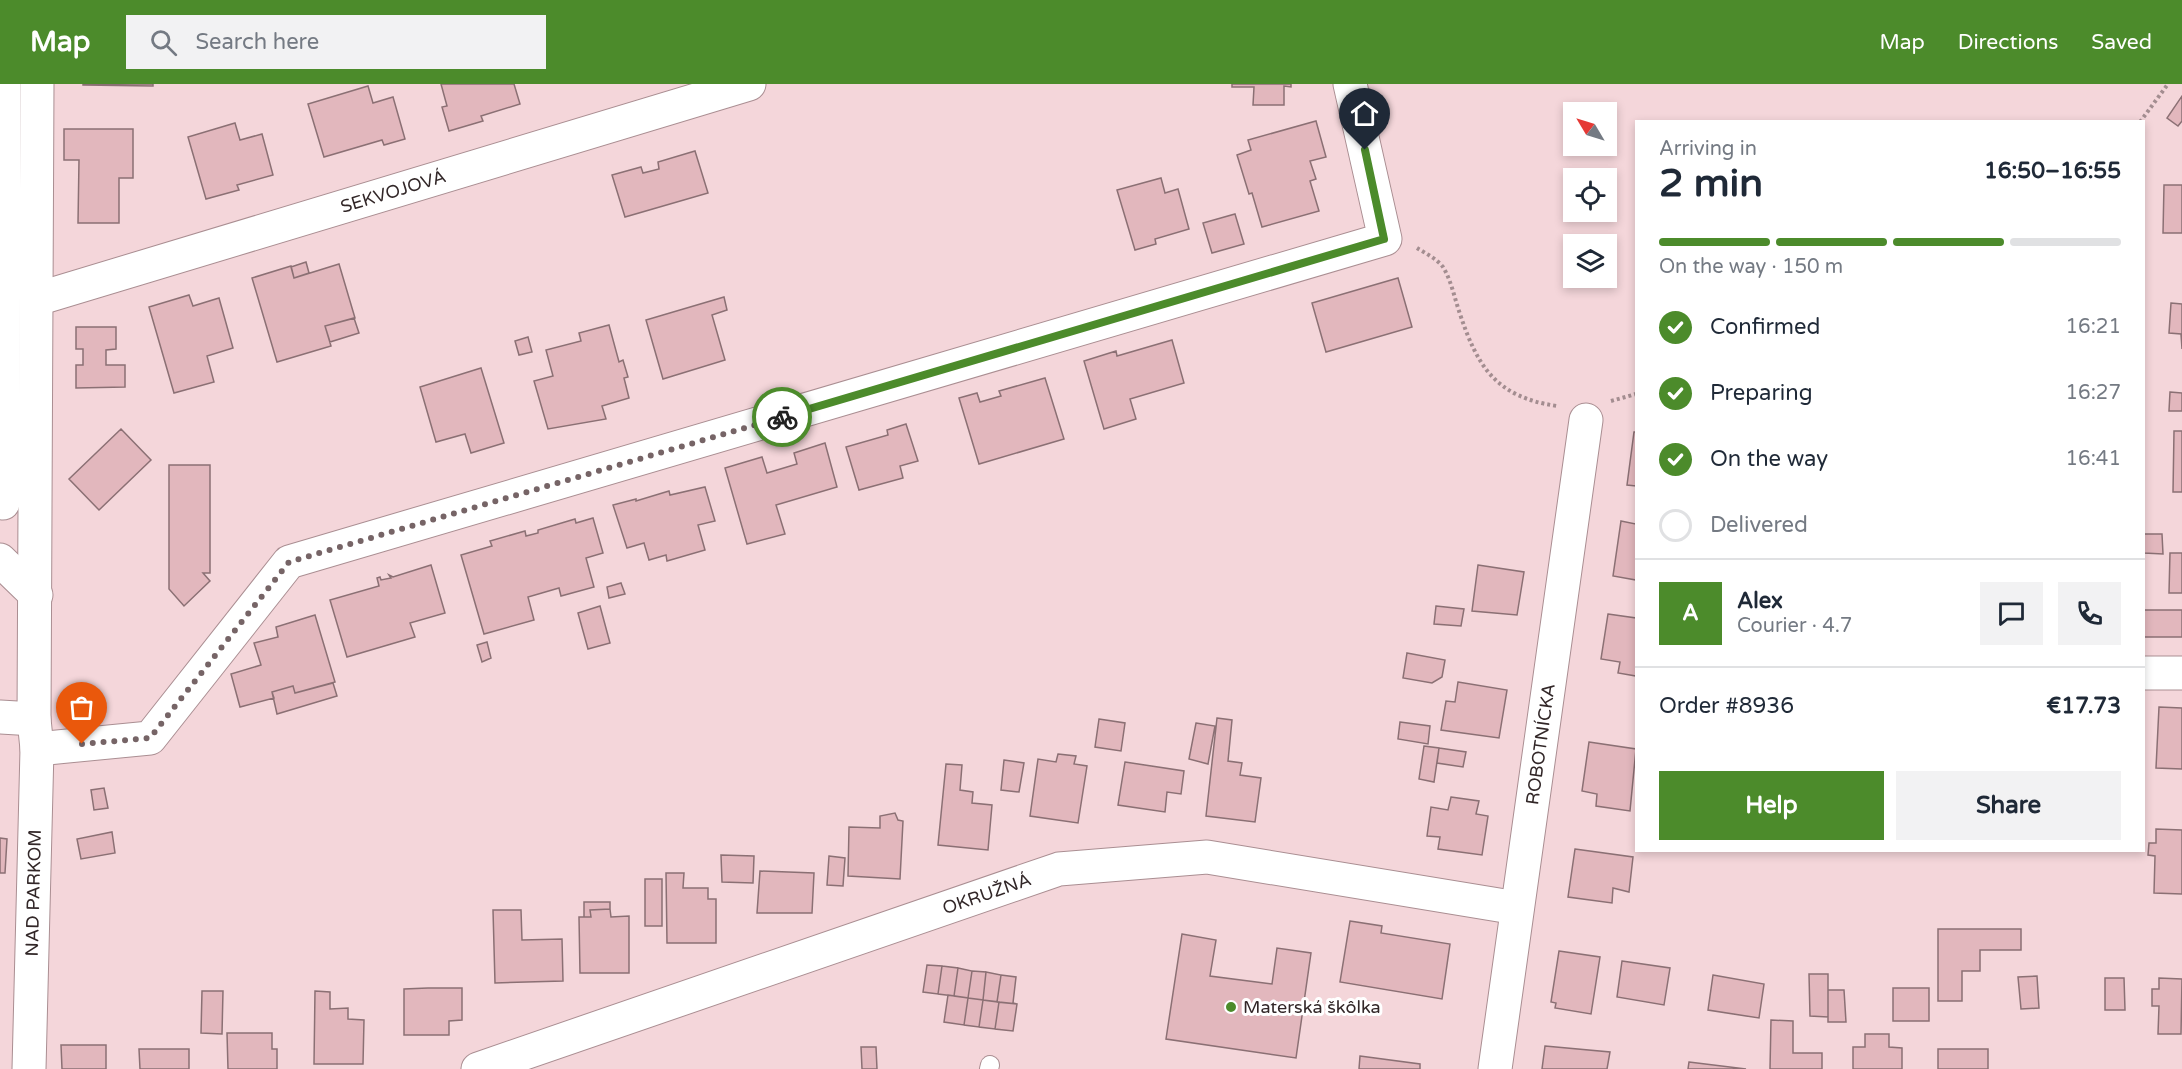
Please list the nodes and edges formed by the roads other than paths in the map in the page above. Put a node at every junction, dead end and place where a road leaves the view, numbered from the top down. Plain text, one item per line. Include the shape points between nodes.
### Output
1 (4, 84) edge
2 (37, 84) edge
3 (749, 84) edge
4 (1350, 84) edge
5 (37, 299) junction
6 (1586, 420) road end
7 (1, 502) edge
8 (36, 536) junction
9 (0, 560) edge
10 (36, 596) junction
11 (2145, 673) edge
12 (2182, 673) edge
13 (0, 717) edge
14 (36, 734) junction
15 (1517, 908) junction
16 (29, 1069) edge
17 (478, 1069) edge
18 (1495, 1069) edge

1 - 7 street
2 - 5 street, NAD PARKOM
3 - 5 street, SEKVOJOVÁ
4 - 14 street via 1384,239 289,562 150,738
5 - 8 street, NAD PARKOM
6 - 15 street, ROBOTNÍCKA
7 - 8 street
8 - 10 street, NAD PARKOM
9 - 10 street
10 - 14 street, NAD PARKOM
11 - 12 street
13 - 14 street
14 - 16 street, NAD PARKOM
15 - 17 street, OKRUŽNÁ via 1207,857 1059,869
15 - 18 street, ROBOTNÍCKA

